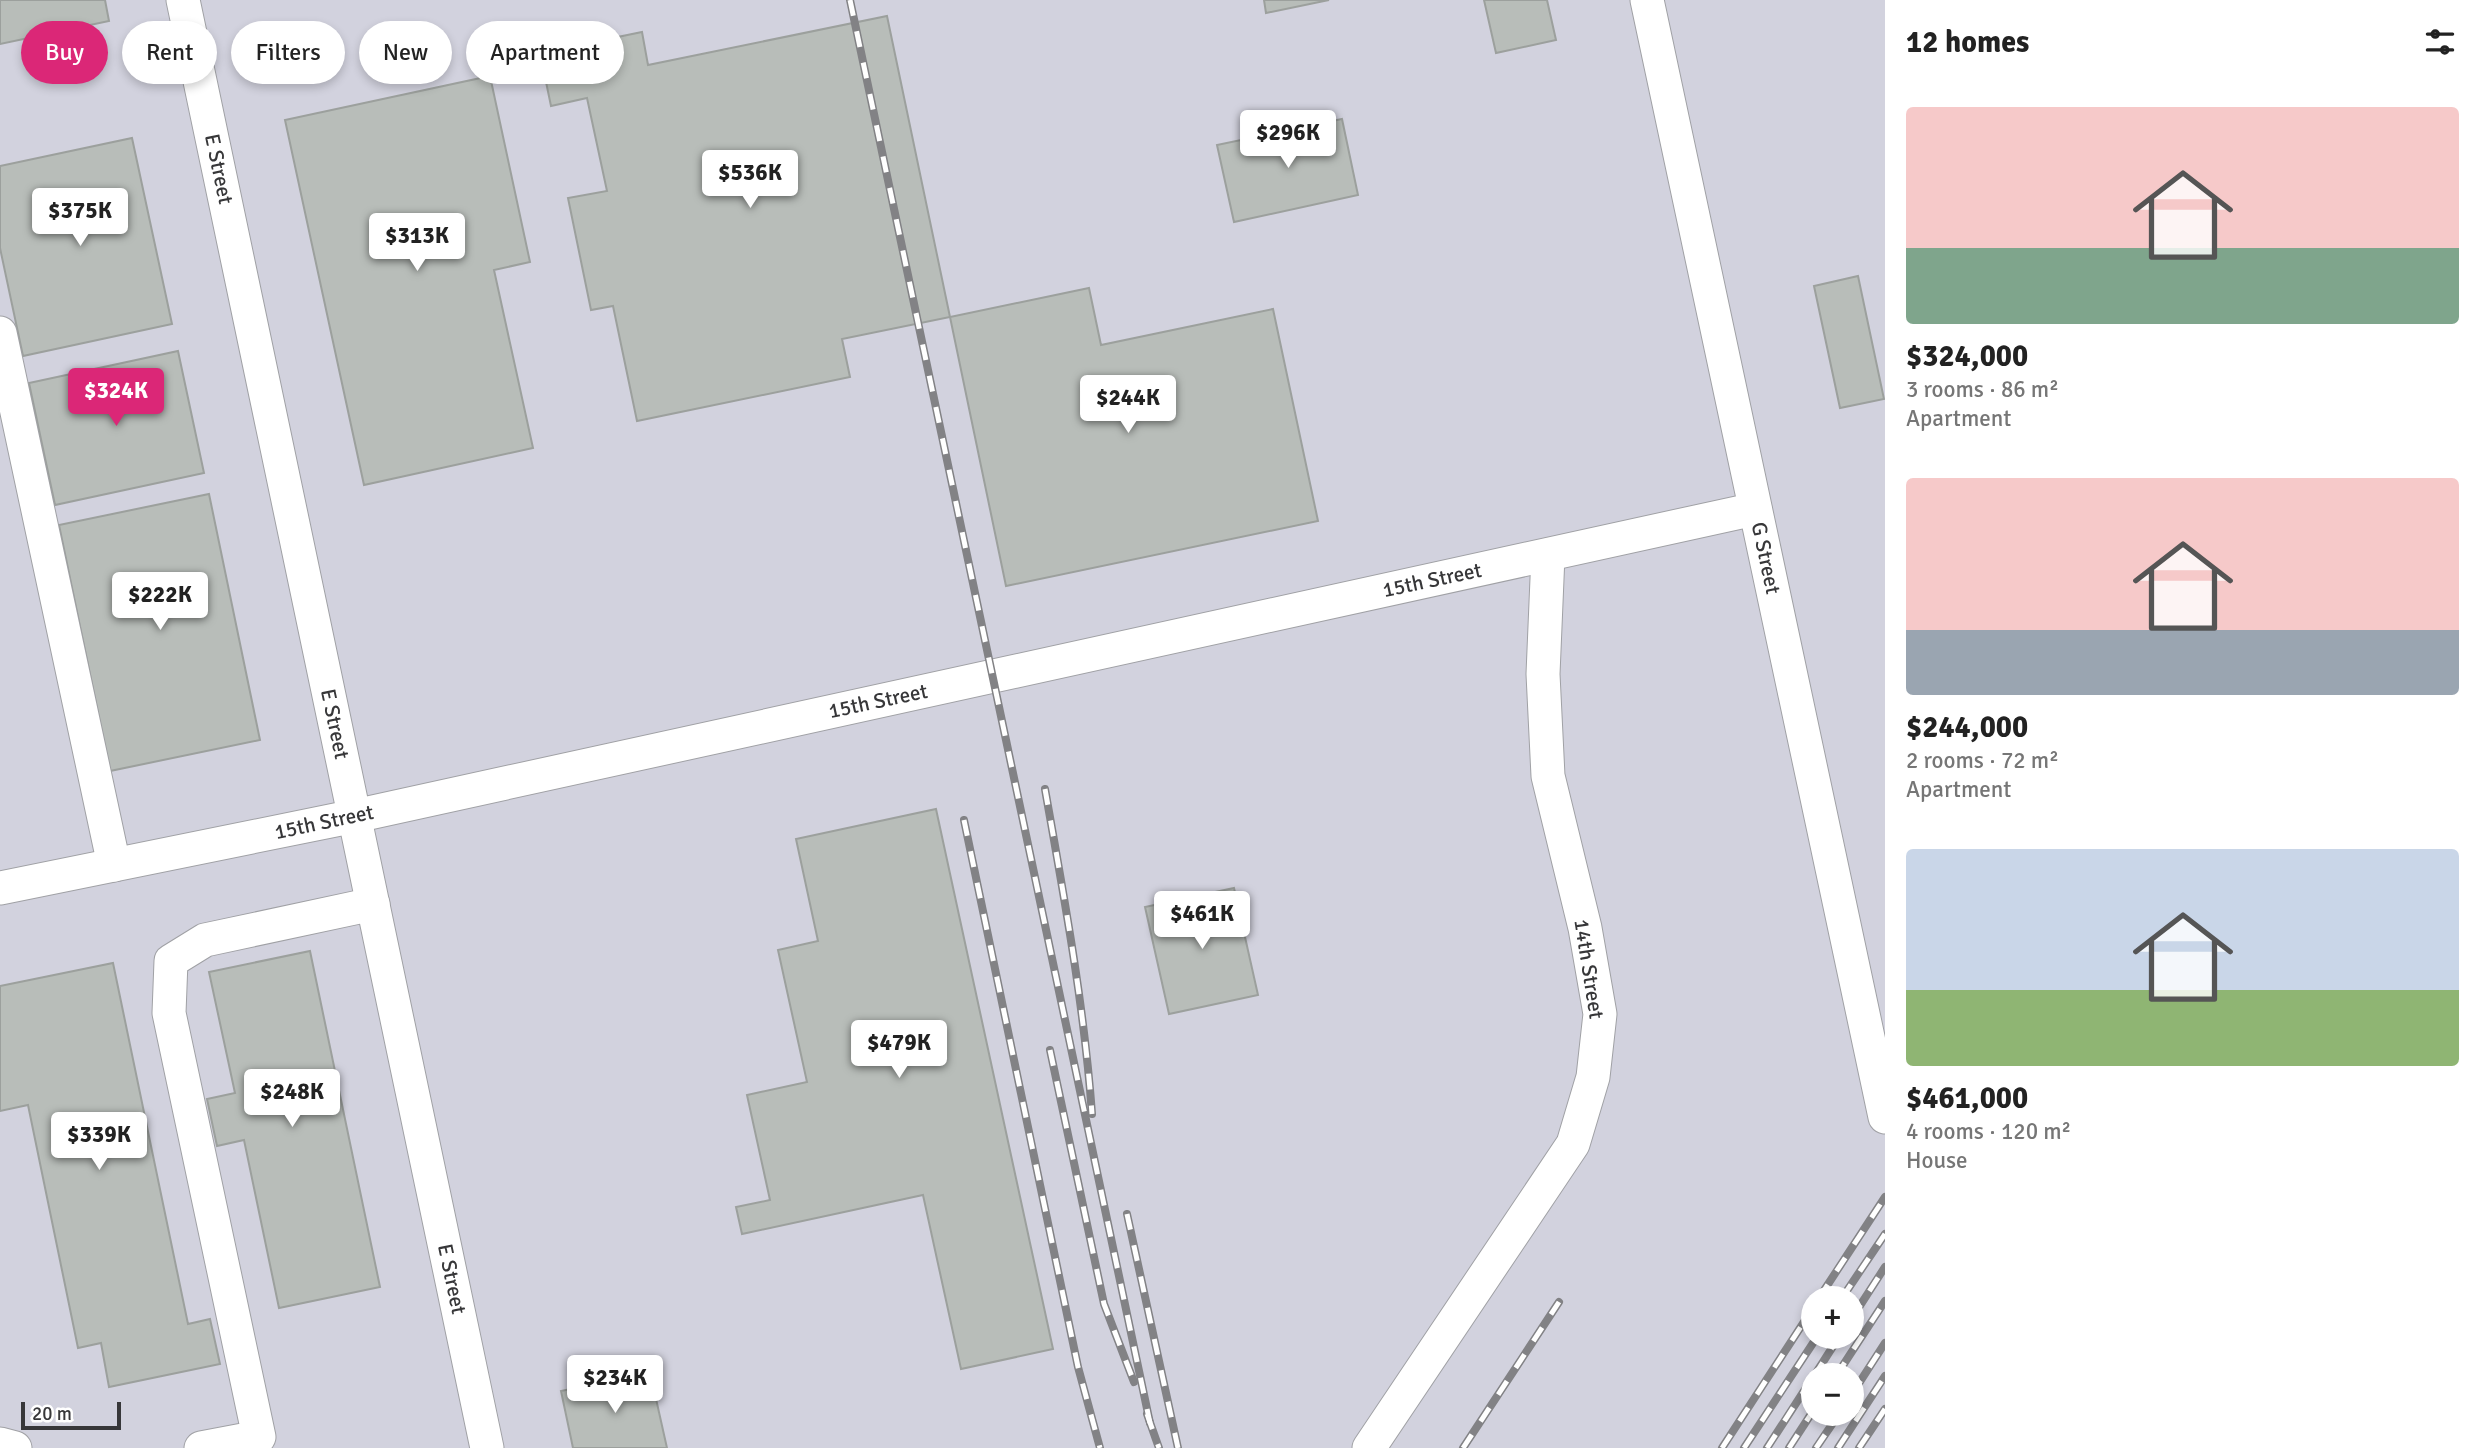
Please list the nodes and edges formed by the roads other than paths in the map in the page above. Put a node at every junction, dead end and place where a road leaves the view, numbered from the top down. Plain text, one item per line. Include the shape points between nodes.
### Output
1 (183, 0) edge
2 (1647, 0) edge
3 (0, 333) edge
4 (1755, 509) junction
5 (1548, 555) junction
6 (355, 816) junction
7 (114, 865) junction
8 (0, 888) edge
9 (373, 904) junction
10 (1885, 1117) edge
11 (0, 1444) edge
12 (15, 1448) edge
13 (201, 1448) edge
14 (488, 1448) edge
15 (1369, 1448) edge

1 - 6 lane, E Street
2 - 4 lane, G Street
3 - 7 lane
4 - 5 lane, 15th Street
4 - 10 lane, G Street
5 - 6 lane, 15th Street
5 - 15 lane, 14th Street via 1543,674 1548,776 1585,928 1600,1014 1593,1077 1573,1144
6 - 7 lane, 15th Street
6 - 9 lane, E Street
7 - 8 lane, 15th Street
9 - 13 lane via 205,940 171,961 169,1013 259,1437
9 - 14 lane, E Street
11 - 12 lane

